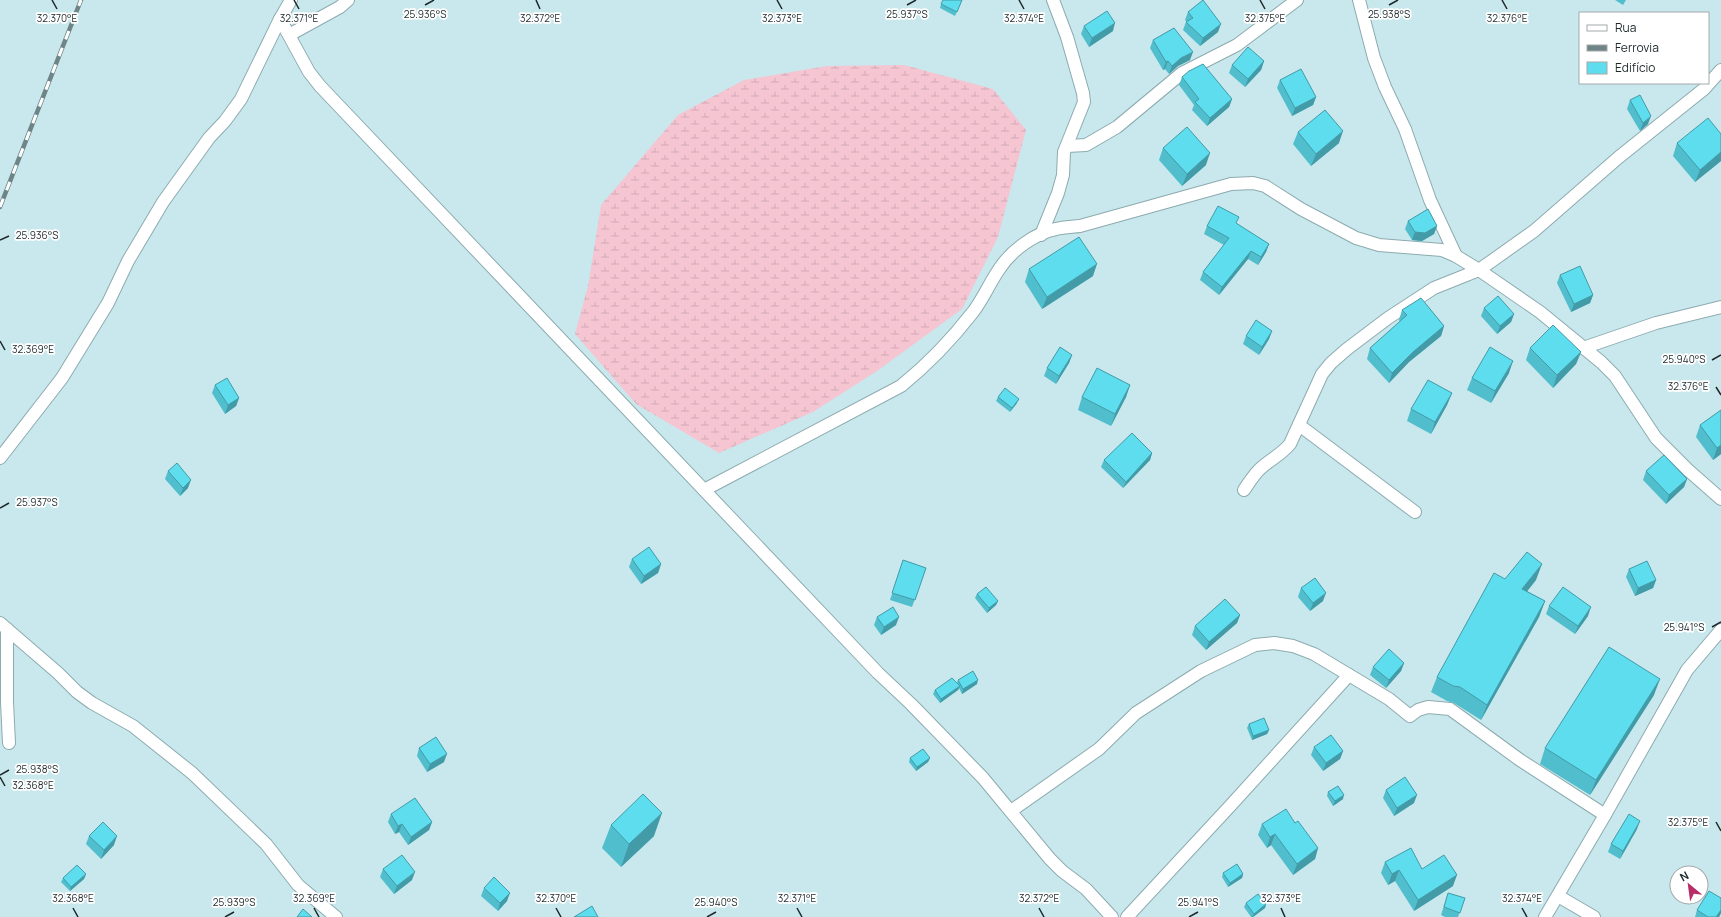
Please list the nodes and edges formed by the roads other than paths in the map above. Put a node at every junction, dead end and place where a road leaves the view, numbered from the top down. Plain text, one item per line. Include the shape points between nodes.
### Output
1 (291, 0) edge
2 (348, 0) edge
3 (1053, 0) edge
4 (1297, 0) edge
5 (1359, 0) edge
6 (280, 19) junction
7 (289, 35) junction
8 (1721, 70) edge
9 (1709, 83) edge
10 (1708, 84) edge
11 (1067, 146) junction
12 (1041, 235) junction
13 (1456, 256) junction
14 (1479, 270) junction
15 (1721, 307) edge
16 (1583, 348) junction
17 (1299, 425) junction
18 (0, 458) edge
19 (704, 490) junction
20 (1244, 490) dead end
21 (1721, 499) edge
22 (1414, 512) dead end
23 (4, 626) edge
24 (1721, 630) edge
25 (1349, 675) junction
26 (9, 743) dead end
27 (1011, 811) junction
28 (1605, 815) junction
29 (1558, 896) junction
30 (336, 917) edge
31 (1112, 917) edge
32 (1127, 917) edge
33 (1545, 917) edge
34 (1594, 917) edge

1 - 6 street
2 - 7 street
3 - 11 street via 1084,102
4 - 11 street via 1237,45 1182,73 1117,127 1086,145
5 - 13 street via 1374,58 1405,129 1430,200
6 - 7 street
6 - 18 street via 241,99 163,202 128,261 86,343
7 - 19 street via 309,72 320,86
8 - 9 street
10 - 14 street via 1534,231
11 - 12 street via 1058,193
12 - 13 street via 1055,229 1080,226 1231,184 1253,183 1265,186 1301,209 1356,238 1379,245 1442,250
12 - 19 street via 1006,259 974,311 913,377 901,386
13 - 14 street
14 - 16 street via 1540,312
14 - 17 street via 1434,288 1347,349 1322,374
15 - 16 street via 1656,324
16 - 21 street via 1615,376 1656,438
17 - 20 street via 1284,452 1260,469
17 - 22 street
19 - 27 street via 878,673 983,778
23 - 26 street
23 - 30 street via 77,692 133,726 192,773 266,844 298,885
24 - 28 street via 1686,670
25 - 27 street via 1314,654 1293,646 1255,644 1201,671 1136,713 1099,749
25 - 28 street via 1389,699 1410,716 1428,707 1450,709 1520,760
25 - 32 street
27 - 31 street via 1050,859 1086,889
28 - 29 street
29 - 33 street
29 - 34 street

